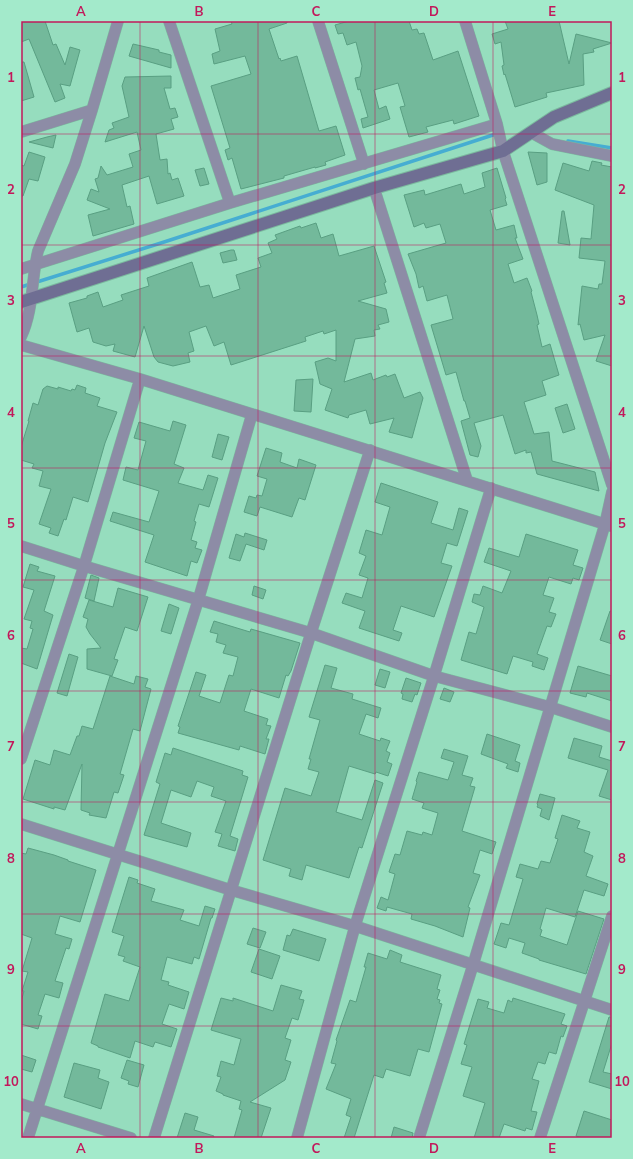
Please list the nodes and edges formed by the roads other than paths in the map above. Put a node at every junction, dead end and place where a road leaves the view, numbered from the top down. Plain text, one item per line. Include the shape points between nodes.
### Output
1 (118, 21) edge
2 (169, 21) edge
3 (318, 21) edge
4 (465, 21) edge
5 (612, 93) edge
6 (92, 110) junction
7 (497, 124) junction
8 (21, 132) edge
9 (532, 133) junction
10 (503, 151) junction
11 (612, 156) edge
12 (364, 164) junction
13 (374, 188) junction
14 (230, 203) junction
15 (21, 268) edge
16 (35, 268) junction
17 (29, 298) edge
18 (21, 336) edge
19 (21, 345) edge
20 (140, 379) junction
21 (252, 414) junction
22 (370, 450) junction
23 (467, 480) junction
24 (612, 485) edge
25 (490, 488) junction
26 (612, 492) edge
27 (609, 525) edge
28 (21, 546) edge
29 (84, 566) junction
30 (198, 601) junction
31 (311, 633) junction
32 (434, 676) junction
33 (550, 707) junction
34 (612, 727) edge
35 (21, 759) edge
36 (21, 824) edge
37 (117, 855) junction
38 (231, 890) junction
39 (612, 916) edge
40 (355, 926) junction
41 (474, 964) junction
42 (584, 1001) junction
43 (612, 1010) edge
44 (21, 1104) edge
45 (38, 1109) junction
46 (29, 1137) edge
47 (129, 1138) edge
48 (154, 1138) edge
49 (297, 1138) edge
50 (419, 1138) edge
51 (540, 1138) edge

1 - 6 street
2 - 14 street
3 - 12 street
4 - 7 street
5 - 9 street via 554,117
6 - 8 street
6 - 16 street via 75,164 38,252
7 - 10 street
7 - 12 street
9 - 10 street
9 - 11 street via 552,144
10 - 13 street
10 - 24 street
12 - 14 street
13 - 17 street
13 - 23 street
14 - 16 street
15 - 16 street
16 - 17 street
17 - 18 street via 27,322
19 - 20 street
20 - 21 street
20 - 29 street
21 - 22 street
21 - 30 street
22 - 23 street
22 - 31 street
23 - 25 street
25 - 27 street
25 - 32 street
26 - 27 street
27 - 33 street
28 - 29 street
29 - 30 street
29 - 35 street
30 - 31 street
30 - 37 street
31 - 32 street
31 - 38 street
32 - 33 street
32 - 40 street
33 - 34 street
33 - 41 street
36 - 37 street
37 - 38 street
37 - 45 street
38 - 40 street
38 - 48 street
39 - 42 street
40 - 41 street
40 - 49 street
41 - 42 street
41 - 50 street
42 - 43 street
42 - 51 street
44 - 45 street
45 - 46 street
45 - 47 street

